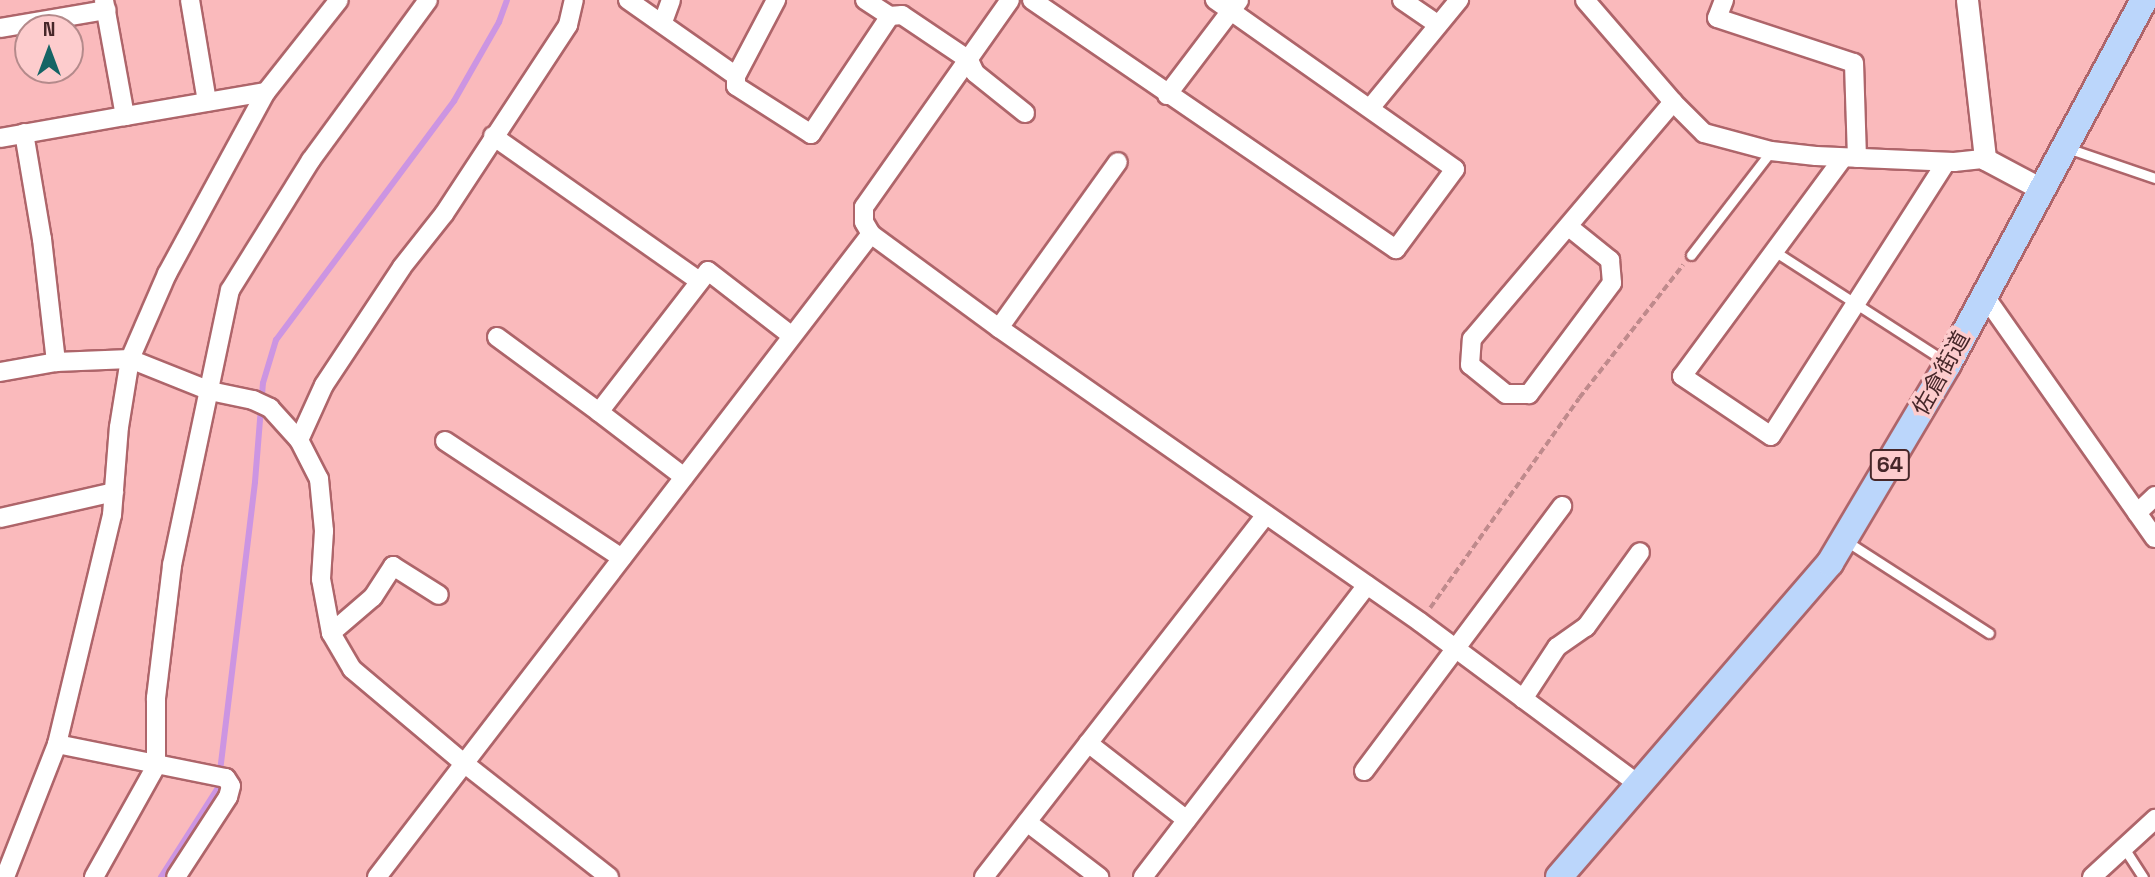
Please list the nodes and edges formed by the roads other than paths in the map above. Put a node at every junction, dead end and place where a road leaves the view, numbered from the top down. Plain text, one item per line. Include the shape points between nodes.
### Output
1 (190, 0) edge
2 (339, 0) edge
3 (428, 0) edge
4 (574, 0) edge
5 (628, 0) edge
6 (671, 0) edge
7 (776, 0) edge
8 (865, 0) edge
9 (1010, 0) edge
10 (1032, 0) edge
11 (1215, 0) edge
12 (1402, 0) edge
13 (1459, 0) edge
14 (1585, 0) edge
15 (1724, 0) edge
16 (1966, 0) edge
17 (2144, 0) edge
18 (105, 5) edge
19 (1235, 6) edge
20 (890, 16) junction
21 (663, 22) junction
22 (1437, 24) junction
23 (0, 28) edge
24 (969, 60) junction
25 (736, 76) junction
26 (266, 92) junction
27 (1167, 95) junction
28 (207, 102) junction
29 (1673, 103) junction
30 (1371, 107) junction
31 (1025, 113) dead end
32 (125, 116) junction
33 (24, 134) junction
34 (493, 136) junction
35 (0, 138) edge
36 (2066, 148) junction
37 (1771, 151) junction
38 (1850, 158) junction
39 (1985, 159) junction
40 (1118, 162) dead end
41 (1946, 162) junction
42 (2155, 177) edge
43 (2043, 190) junction
44 (1569, 226) junction
45 (871, 234) junction
46 (1774, 251) junction
47 (1691, 255) road end
48 (699, 281) junction
49 (1984, 295) junction
50 (1855, 304) junction
51 (999, 328) junction
52 (792, 336) junction
53 (497, 337) dead end
54 (130, 359) junction
55 (56, 362) junction
56 (1948, 363) junction
57 (0, 372) edge
58 (210, 391) junction
59 (599, 412) junction
60 (299, 440) junction
61 (444, 441) dead end
62 (684, 477) junction
63 (114, 492) junction
64 (2155, 496) edge
65 (1563, 506) dead end
66 (2137, 513) junction
67 (1266, 514) junction
68 (0, 518) edge
69 (2155, 538) edge
70 (1844, 540) junction
71 (1640, 552) dead end
72 (622, 558) junction
73 (1367, 585) junction
74 (439, 595) dead end
75 (331, 633) junction
76 (1989, 633) dead end
77 (1455, 649) junction
78 (1523, 699) junction
79 (1088, 743) junction
80 (57, 744) junction
81 (465, 764) junction
82 (156, 766) junction
83 (1364, 771) dead end
84 (1638, 785) junction
85 (2155, 819) edge
86 (1187, 820) junction
87 (1027, 822) junction
88 (2124, 848) junction
89 (5, 877) edge
90 (94, 877) edge
91 (176, 877) edge
92 (377, 877) edge
93 (609, 877) edge
94 (984, 877) edge
95 (1100, 877) edge
96 (1143, 877) edge
97 (1559, 877) edge
98 (2092, 877) edge
99 (2143, 877) edge

1 - 28 street
2 - 26 street
3 - 58 street via 310,160 230,290
4 - 34 street via 568,25
5 - 21 street
6 - 21 street
7 - 25 street
8 - 20 street
9 - 24 street
10 - 27 street
11 - 19 street
12 - 22 street
13 - 22 street
14 - 29 street
15 - 38 street via 1717,18 1854,63
16 - 39 street
17 - 36 main road, 佐倉街道 / 64
18 - 23 street
18 - 32 street
19 - 27 street
19 - 30 street
20 - 24 street via 902,15
20 - 25 street via 811,134 736,86
21 - 25 street
22 - 30 street
24 - 31 street via 975,73
24 - 45 street via 864,207 864,222
26 - 28 street
26 - 54 street via 167,274
27 - 30 street via 1396,249 1455,169
28 - 32 street
29 - 37 street via 1704,133
29 - 44 street
32 - 33 street
33 - 35 street
33 - 55 street
34 - 48 street
34 - 60 street via 329,377
36 - 42 lane
36 - 43 main road, 佐倉街道 / 64
37 - 38 street
37 - 47 lane
38 - 41 street
38 - 46 street
39 - 41 street
39 - 43 street
40 - 51 street
41 - 50 street
43 - 49 main road, 佐倉街道 / 64
44 - 44 street via 1472,339 1470,365 1506,394 1529,394 1612,283 1610,260
45 - 51 street
45 - 52 street
46 - 50 lane
46 - 50 street via 1682,376 1760,429 1771,436
48 - 52 street via 708,271
48 - 59 street
49 - 56 main road, 佐倉街道 / 64
49 - 66 street
50 - 56 lane
51 - 67 street
52 - 62 street
53 - 59 street
54 - 55 street
54 - 58 street
54 - 63 street
55 - 57 street
56 - 70 main road, 佐倉街道 / 64
58 - 60 street via 262,404
58 - 82 street via 172,565 156,698
59 - 62 street
60 - 75 street via 319,479 324,531 321,579
61 - 72 street
62 - 72 street
63 - 68 street
63 - 80 street
64 - 66 street
65 - 77 street
66 - 69 street
67 - 73 street
67 - 79 street
70 - 76 lane
70 - 84 main road, 佐倉街道 / 64 via 1792,609
71 - 78 street via 1586,627 1557,647
72 - 81 street
73 - 77 street
73 - 86 street
74 - 75 street via 393,566 373,597
75 - 81 street via 352,669
77 - 78 street
77 - 83 street
78 - 84 street
79 - 86 street
79 - 87 street
80 - 82 street
80 - 89 street
81 - 92 street
81 - 93 street
82 - 90 street
82 - 91 street via 219,778 231,786
84 - 97 main road, 佐倉街道 / 64
85 - 88 street
86 - 96 street
87 - 94 street
87 - 95 street
88 - 98 street
88 - 99 lane

